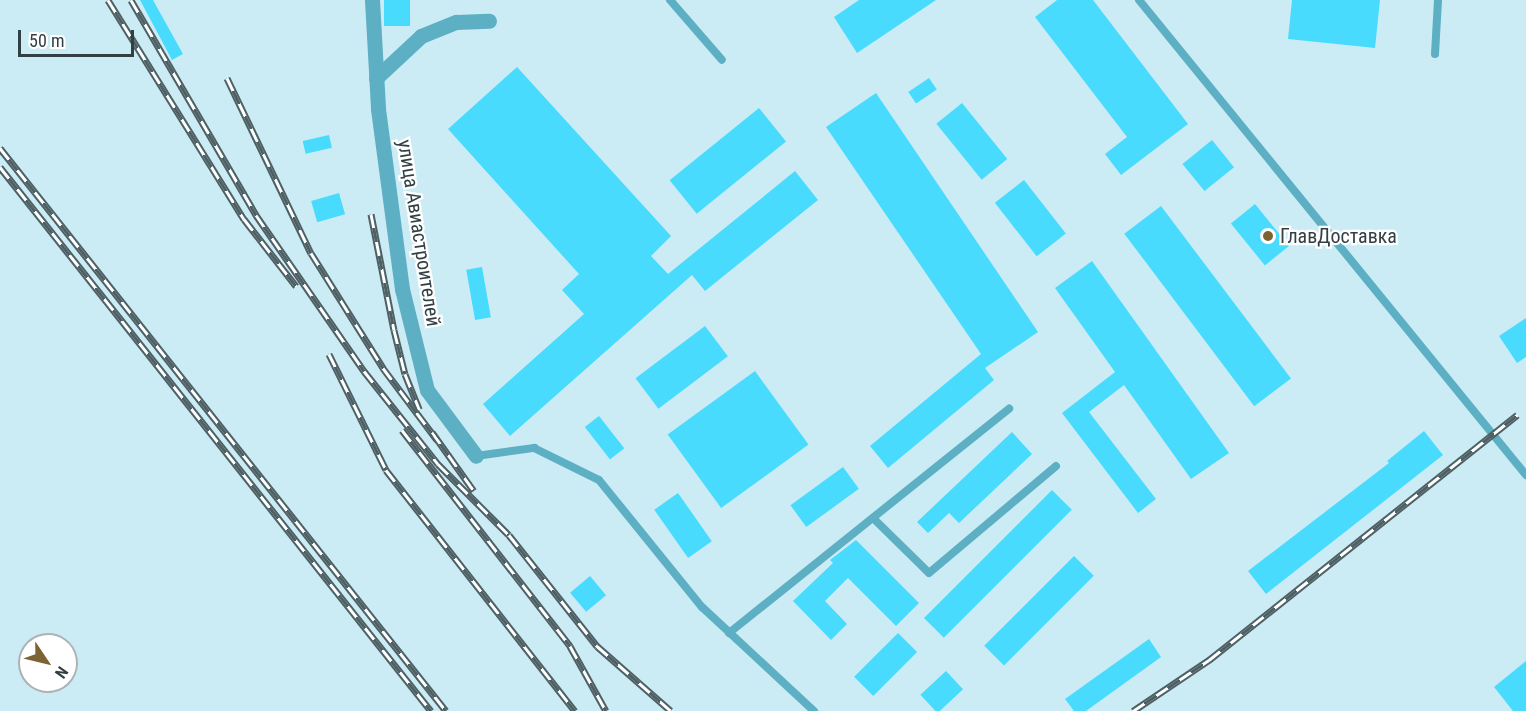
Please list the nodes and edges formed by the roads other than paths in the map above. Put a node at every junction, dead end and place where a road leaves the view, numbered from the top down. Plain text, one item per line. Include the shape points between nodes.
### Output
1 (372, 0) edge
2 (670, 0) edge
3 (1139, 0) edge
4 (1438, 0) edge
5 (489, 21) dead end
6 (1435, 54) dead end
7 (722, 60) dead end
8 (376, 78) junction
9 (1009, 409) dead end
10 (476, 456) joint
11 (1056, 466) dead end
12 (1526, 474) edge
13 (873, 518) junction
14 (729, 633) junction
15 (814, 711) edge

1 - 8 street, улица Авиастроителей
2 - 7 lane
3 - 12 lane
4 - 6 lane
5 - 8 street via 456,22 421,36
8 - 10 street, улица Авиастроителей via 402,289 427,390
9 - 13 lane
10 - 14 lane via 534,448 599,480 702,608
11 - 13 lane via 929,573
13 - 14 lane
14 - 15 lane

